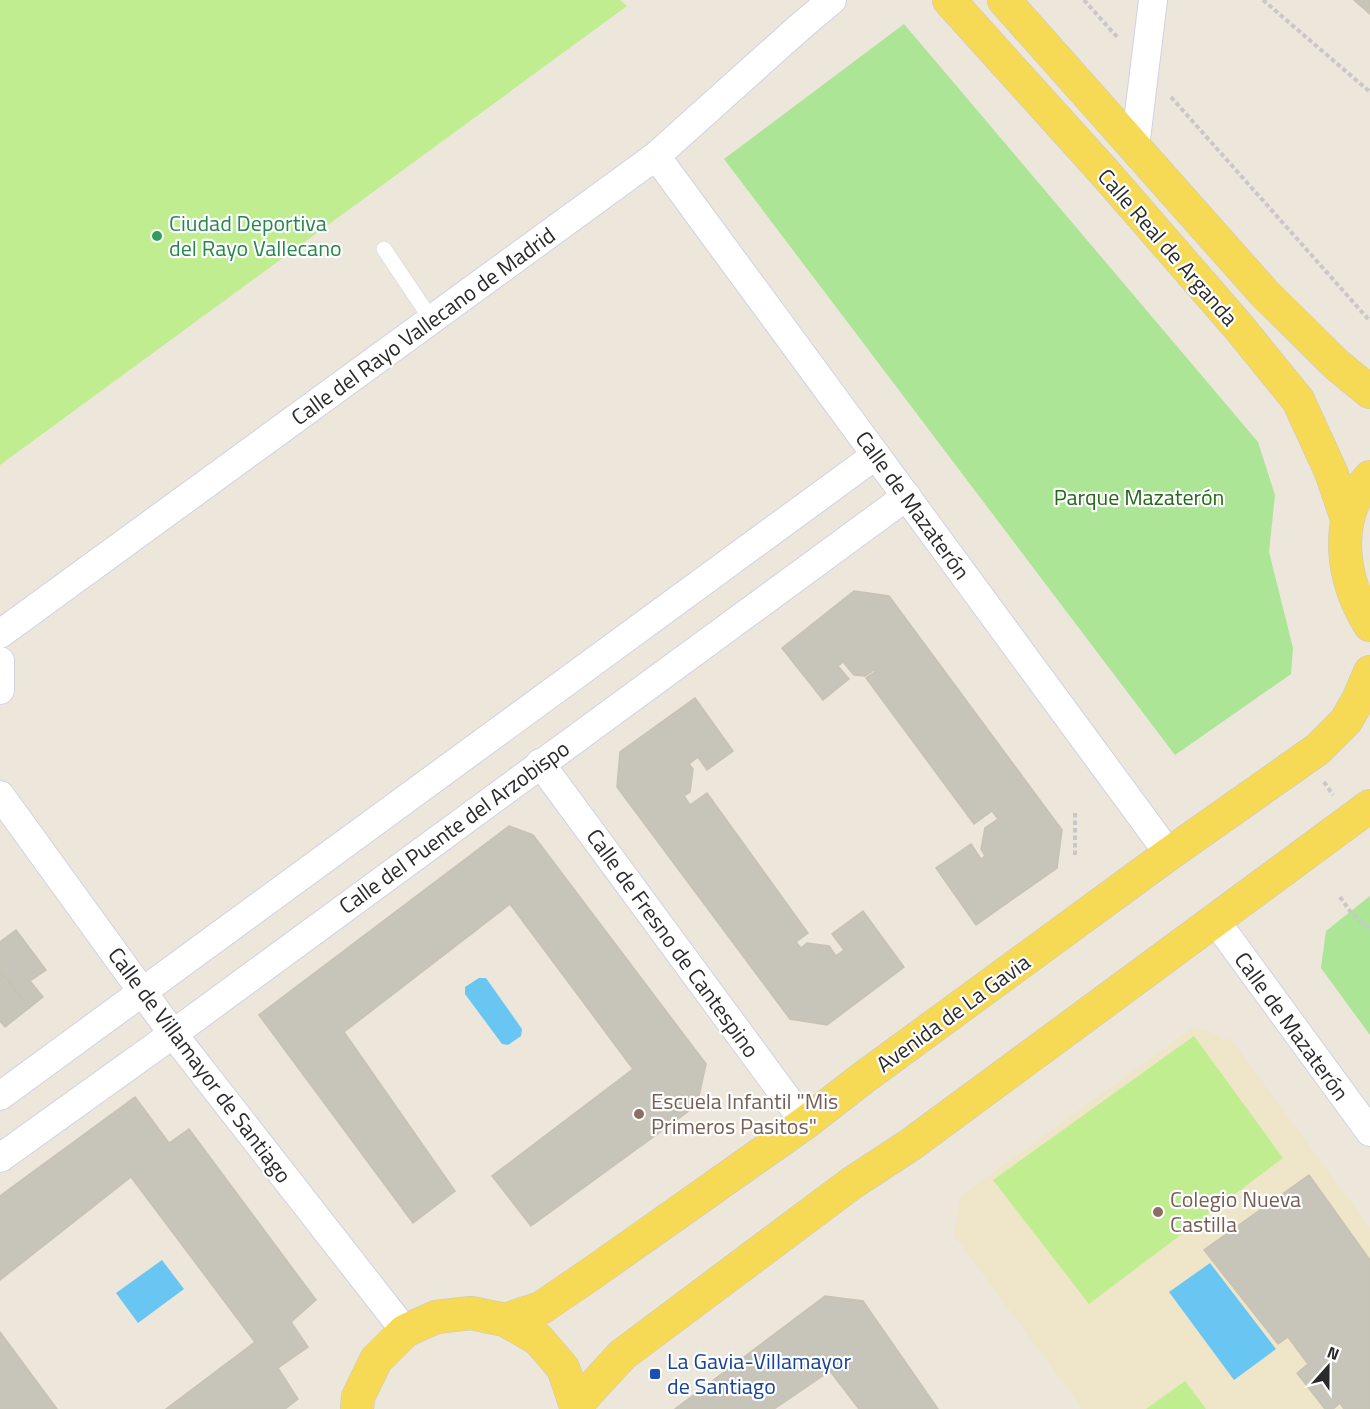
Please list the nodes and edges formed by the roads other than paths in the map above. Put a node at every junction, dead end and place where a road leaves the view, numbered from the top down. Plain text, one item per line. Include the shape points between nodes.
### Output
1 (832, 0) edge
2 (949, 0) edge
3 (1004, 0) edge
4 (1153, 0) edge
5 (1135, 147) junction
6 (656, 156) junction
7 (384, 249) dead end
8 (431, 319) junction
9 (1370, 392) edge
10 (876, 455) junction
11 (1370, 477) edge
12 (907, 496) junction
13 (1347, 519) junction
14 (1370, 625) edge
15 (0, 634) edge
16 (0, 661) edge
17 (1370, 672) edge
18 (0, 690) edge
19 (540, 763) junction
20 (0, 795) edge
21 (1370, 806) edge
22 (1169, 854) junction
23 (1215, 920) junction
24 (143, 993) junction
25 (173, 1034) junction
26 (0, 1096) edge
27 (805, 1123) junction
28 (1370, 1132) edge
29 (0, 1158) edge
30 (505, 1320) junction
31 (405, 1331) junction
32 (577, 1406) edge
33 (357, 1409) edge

1 - 6 street, Calle del Rayo Vallecano de Madrid
2 - 13 main road, Calle Real de Arganda via 1112,182 1298,400 1331,472
3 - 5 main road, Calle Real de Arganda
4 - 5 street
5 - 9 main road, Calle Real de Arganda via 1265,294
6 - 8 street, Calle del Rayo Vallecano de Madrid
6 - 10 street, Calle de Mazaterón
7 - 8 lane
8 - 15 street, Calle del Rayo Vallecano de Madrid
10 - 12 street, Calle de Mazaterón
10 - 24 street
11 - 13 main road via 1360,487
12 - 19 street, Calle del Puente del Arzobispo
12 - 22 street, Calle de Mazaterón
13 - 14 main road via 1344,545 1348,573
16 - 18 street
17 - 22 main road, Avenida de La Gavia via 1346,721 1332,737
19 - 25 street, Calle del Puente del Arzobispo
19 - 27 street, Calle de Fresno de Cantespino
20 - 24 street, Calle de Villamayor de Santiago
21 - 23 main road
22 - 27 main road, Avenida de La Gavia
23 - 28 street, Calle de Mazaterón
23 - 32 main road via 622,1355
24 - 25 street, Calle de Villamayor de Santiago
24 - 26 street
25 - 29 street, Calle del Puente del Arzobispo
25 - 31 street, Calle de Villamayor de Santiago
27 - 30 main road, Avenida de La Gavia via 541,1308
30 - 31 main road via 459,1314 436,1317
30 - 32 main road via 538,1339 563,1368
31 - 33 main road via 376,1360 358,1397

